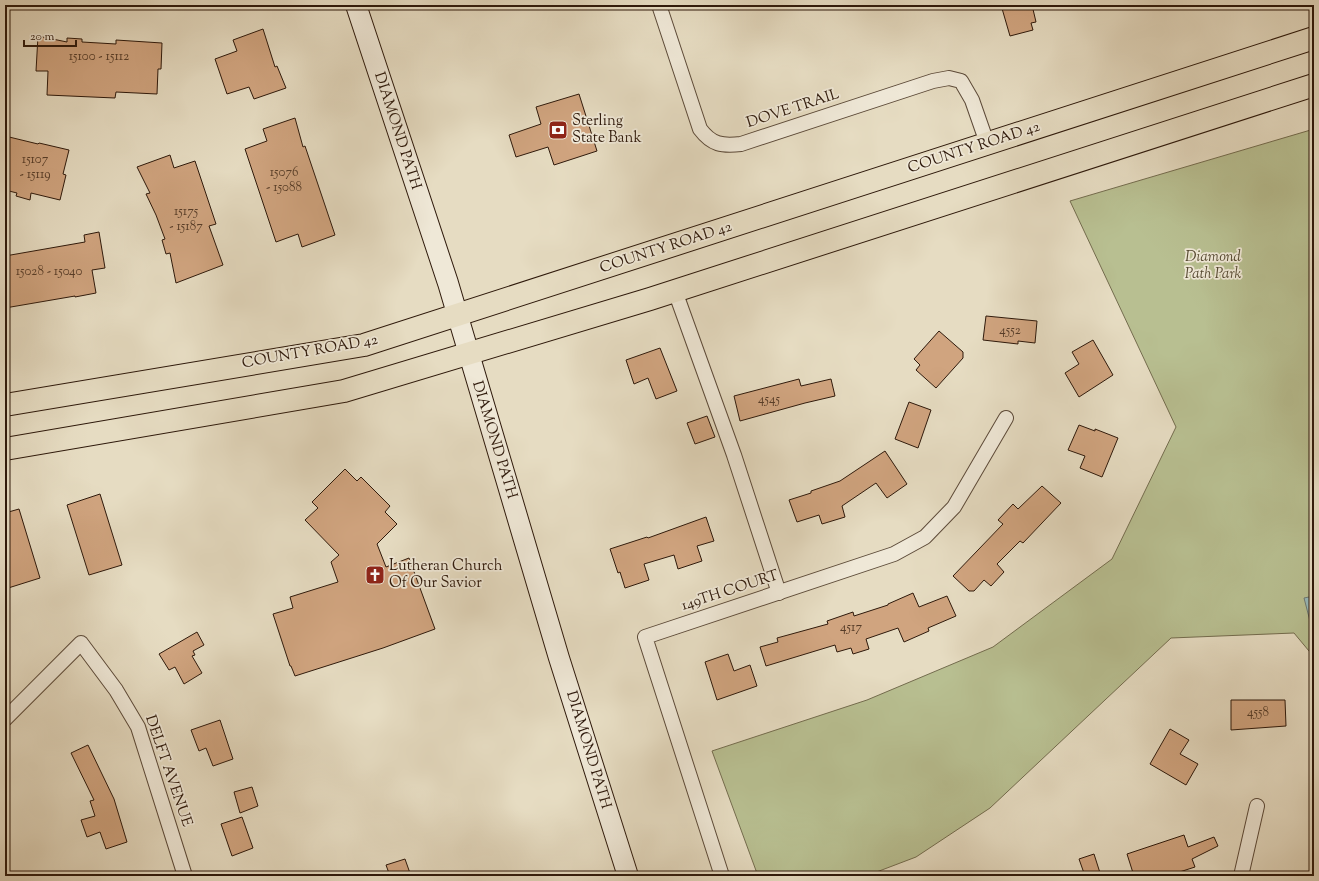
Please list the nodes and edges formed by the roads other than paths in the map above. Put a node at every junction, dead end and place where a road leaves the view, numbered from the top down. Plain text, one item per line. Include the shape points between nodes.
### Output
1 (356, 5) edge
2 (659, 5) edge
3 (1314, 38) edge
4 (1314, 85) edge
5 (987, 143) junction
6 (675, 291) junction
7 (457, 315) junction
8 (468, 353) junction
9 (5, 405) edge
10 (1006, 418) dead end
11 (5, 449) edge
12 (778, 593) junction
13 (5, 719) edge
14 (1257, 806) dead end
15 (185, 876) edge
16 (628, 876) edge
17 (722, 876) edge
18 (1241, 876) edge

1 - 7 street, DIAMOND PATH
2 - 5 street, DOVE TRAIL via 700,129 715,143 726,146 741,144 949,78 961,81 972,100
3 - 5 highway, COUNTY ROAD 42
4 - 6 highway
5 - 7 highway, COUNTY ROAD 42
6 - 8 highway
6 - 12 street via 734,455
7 - 8 street, DIAMOND PATH
7 - 9 highway, COUNTY ROAD 42 via 364,345
8 - 11 highway via 344,391
8 - 16 street, DIAMOND PATH via 559,658
10 - 12 street, 149TH COURT via 954,507 925,537 894,554
12 - 17 street, 149TH COURT via 645,637
13 - 15 street, DELFT AVENUE via 80,643 116,690 138,727
14 - 18 street

